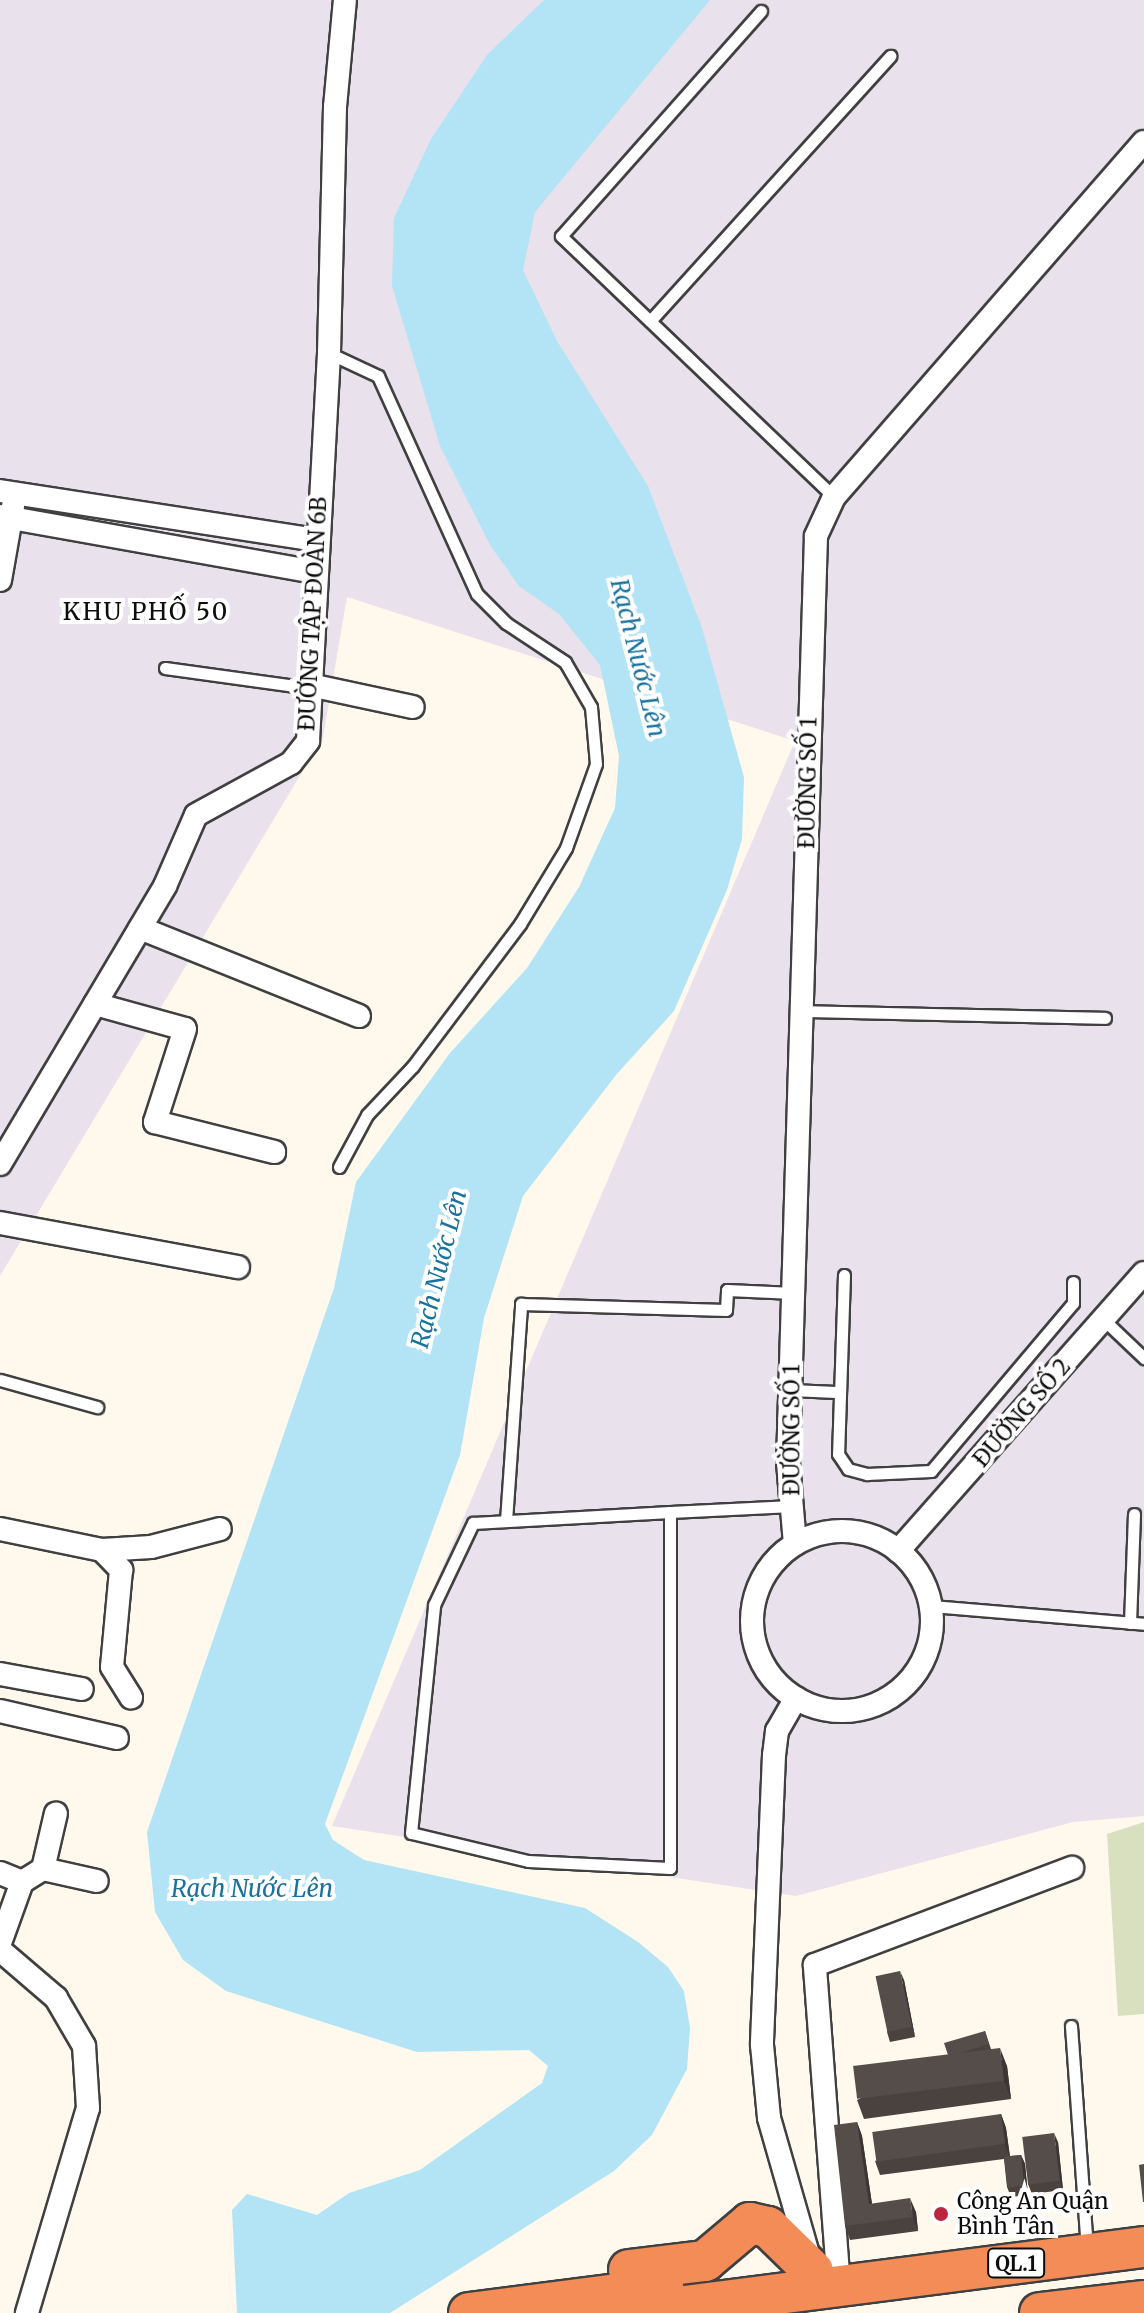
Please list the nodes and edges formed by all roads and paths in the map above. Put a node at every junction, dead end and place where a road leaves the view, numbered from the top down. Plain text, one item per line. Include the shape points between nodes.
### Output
1 (345, 0) edge
2 (761, 11) dead end
3 (890, 56) dead end
4 (1144, 142) edge
5 (650, 321) junction
6 (329, 353) junction
7 (7, 492) edge
8 (834, 497) junction
9 (6, 517) edge
10 (315, 540) junction
11 (314, 572) junction
12 (0, 580) edge
13 (165, 668) dead end
14 (310, 686) junction
15 (413, 707) dead end
16 (140, 928) junction
17 (95, 1004) junction
18 (802, 1011) junction
19 (359, 1016) dead end
20 (1105, 1018) dead end
21 (274, 1152) dead end
22 (0, 1164) edge
23 (339, 1167) dead end
24 (0, 1223) edge
25 (238, 1267) dead end
26 (1144, 1273) edge
27 (844, 1275) dead end
28 (1073, 1282) dead end
29 (794, 1293) junction
30 (1103, 1319) junction
31 (1144, 1358) edge
32 (0, 1380) edge
33 (791, 1390) junction
34 (836, 1392) junction
35 (97, 1407) dead end
36 (792, 1506) junction
37 (670, 1512) junction
38 (1134, 1514) dead end
39 (506, 1521) junction
40 (0, 1529) edge
41 (220, 1529) dead end
42 (795, 1544) junction
43 (102, 1550) junction
44 (898, 1551) junction
45 (931, 1606) junction
46 (1130, 1623) junction
47 (1144, 1624) edge
48 (0, 1674) edge
49 (82, 1689) dead end
50 (131, 1698) dead end
51 (796, 1698) junction
52 (0, 1711) edge
53 (117, 1738) dead end
54 (56, 1813) dead end
55 (1072, 1868) dead end
56 (43, 1869) junction
57 (0, 1873) edge
58 (97, 1881) dead end
59 (22, 1882) junction
60 (0, 1943) edge
61 (0, 1950) edge
62 (1071, 2026) dead end
63 (1144, 2247) edge
64 (1087, 2255) junction
65 (1144, 2275) edge
66 (822, 2286) edge
67 (737, 2289) junction
68 (1144, 2301) edge
69 (27, 2313) edge
70 (458, 2313) edge
71 (469, 2313) edge
72 (630, 2313) edge
73 (1040, 2313) edge

1 - 6 street, ĐƯỜNG TẬP ĐOÀN 6B via 335,107
2 - 5 lane via 561,236
3 - 5 lane
4 - 8 street, ĐƯỜNG SỐ 1
5 - 8 lane
6 - 10 street, ĐƯỜNG TẬP ĐOÀN 6B
6 - 23 lane via 378,376 477,594 506,623 565,662 591,707 596,764 566,848 520,924 413,1066 367,1115
7 - 9 street
7 - 10 street
8 - 18 street, ĐƯỜNG SỐ 1 via 816,536
9 - 11 street
9 - 12 street
10 - 11 street, ĐƯỜNG TẬP ĐOÀN 6B
11 - 14 street, ĐƯỜNG TẬP ĐOÀN 6B
13 - 14 lane
14 - 15 street
14 - 16 street, ĐƯỜNG TẬP ĐOÀN 6B via 308,741 291,763 196,815
16 - 17 street, ĐƯỜNG TẬP ĐOÀN 6B
16 - 19 street
17 - 21 street via 185,1029 155,1122
17 - 22 street, ĐƯỜNG TẬP ĐOÀN 6B
18 - 20 lane
18 - 29 street, ĐƯỜNG SỐ 1
24 - 25 street
26 - 30 street, ĐƯỜNG SỐ 2
27 - 34 lane
28 - 34 lane via 1073,1303 931,1471 848,1469 838,1454
29 - 33 street, ĐƯỜNG SỐ 1
29 - 39 lane via 727,1290 726,1310 521,1304
30 - 31 lane
30 - 44 street, ĐƯỜNG SỐ 2
32 - 35 lane
33 - 34 lane
33 - 36 street, ĐƯỜNG SỐ 1
36 - 37 lane
36 - 42 street, ĐƯỜNG SỐ 1
37 - 39 lane
37 - 39 lane via 670,1868 528,1861 411,1833 434,1605 473,1523
38 - 46 lane
40 - 43 street
41 - 43 street via 151,1547
42 - 44 street via 831,1531 851,1531
42 - 51 street via 779,1556 758,1588 752,1627 763,1664
43 - 50 street via 121,1570 112,1667
44 - 45 street via 916,1570
45 - 46 lane
45 - 51 street via 922,1663 897,1693 881,1703 843,1712
46 - 47 lane
48 - 49 street
51 - 66 street via 777,1731 774,1755 762,2045 769,2118
52 - 53 street
54 - 56 street
55 - 66 street via 815,1965
56 - 58 street
56 - 59 street
57 - 59 street
59 - 60 street
61 - 69 street via 56,1998 84,2046 88,2108
62 - 64 lane
63 - 64 highway, QL.1
64 - 66 highway, QL.1
65 - 66 highway, QL.1
66 - 67 highway, QL.1
66 - 70 highway via 768,2227 750,2223 713,2257 693,2265 501,2281 477,2289
67 - 71 highway, QL.1
67 - 72 highway, QL.1
68 - 73 highway

